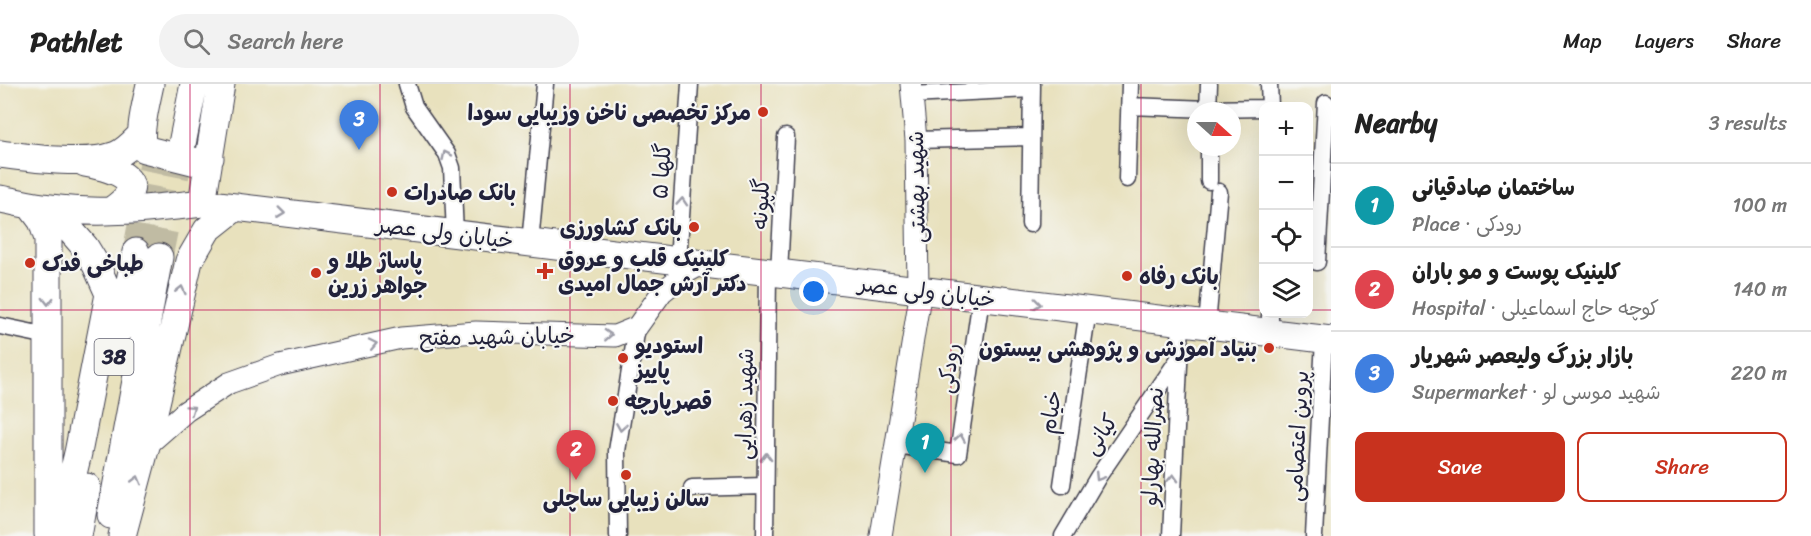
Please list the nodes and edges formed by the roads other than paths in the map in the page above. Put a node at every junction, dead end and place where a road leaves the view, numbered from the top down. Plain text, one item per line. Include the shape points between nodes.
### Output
1 (150, 84) edge
2 (167, 84) edge
3 (194, 84) edge
4 (221, 84) edge
5 (407, 84) edge
6 (545, 84) edge
7 (690, 84) edge
8 (1130, 84) edge
9 (1209, 84) edge
10 (1269, 84) edge
11 (1032, 86) edge
12 (911, 89) edge
13 (1208, 102) edge
14 (1270, 102) edge
15 (1326, 103) dead end
16 (1130, 106) junction
17 (1259, 108) edge
18 (1187, 109) edge
19 (1241, 109) edge
20 (786, 137) dead end
21 (1031, 137) junction
22 (160, 140) junction
23 (916, 140) junction
24 (0, 154) edge
25 (1210, 156) edge
26 (210, 158) junction
27 (1321, 159) edge
28 (65, 160) junction
29 (1127, 179) dead end
30 (0, 199) edge
31 (202, 203) junction
32 (41, 206) junction
33 (236, 207) junction
34 (112, 210) junction
35 (1030, 224) dead end
36 (455, 234) junction
37 (530, 243) junction
38 (189, 261) junction
39 (690, 262) junction
40 (1317, 262) dead end
41 (773, 272) junction
42 (919, 290) junction
43 (109, 294) junction
44 (981, 298) junction
45 (1088, 310) junction
46 (1193, 323) junction
47 (1270, 323) edge
48 (0, 326) edge
49 (637, 327) junction
50 (48, 336) junction
51 (1328, 340) edge
52 (1179, 359) junction
53 (896, 445) junction
54 (146, 446) junction
55 (1324, 484) edge
56 (1062, 485) dead end
57 (765, 486) junction
58 (692, 488) dead end
59 (48, 536) edge
60 (58, 536) edge
61 (78, 536) edge
62 (108, 536) edge
63 (122, 536) edge
64 (618, 536) edge
65 (765, 536) edge
66 (881, 536) edge
67 (1063, 536) edge
68 (1171, 536) edge
69 (1314, 536) edge

1 - 22 main road
2 - 22 main road
3 - 22 main road
4 - 26 main road
36 -> 5 street via 450,161 414,106
6 - 37 street
39 -> 7 street, گلها ۵
8 - 16 street
9 - 13 street
10 - 14 street
11 - 12 street
11 - 21 street
12 - 23 street, شهید بهشتی
15 - 27 street
16 - 18 street
16 - 29 street
17 - 19 street
20 - 41 street, گلپونه
21 - 23 street
21 - 35 street
22 - 26 main road via 142,144 150,152 200,162
22 - 28 main road via 129,146 102,158
23 - 42 street, شهید بهشتی
24 - 28 main road
25 - 46 street, نصرالله بهارلو via 1214,187
26 - 31 main road
27 - 40 street
28 - 34 main road via 105,167 128,180 128,196
30 - 32 main road, خیابان ولی عصر
31 - 33 main road, خیابان ولی عصر
31 - 34 main road, خیابان ولی عصر
32 - 34 main road, خیابان ولی عصر
32 - 43 main road via 85,247
32 -> 50 main road via 48,239
33 -> 36 main road, خیابان ولی عصر
33 - 38 main road via 207,230
36 - 37 main road, خیابان ولی عصر
37 - 39 main road, خیابان ولی عصر
38 - 43 main road via 179,250 129,239 122,241
54 -> 38 main road
39 - 41 main road, خیابان ولی عصر
39 - 49 street via 687,272 662,292
41 - 42 main road, خیابان ولی عصر
57 -> 41 street, شهید زهرایی
42 - 44 main road, خیابان ولی عصر
42 - 53 street, شهید بهشتی
43 - 60 main road
44 -> 45 main road, خیابان ولی عصر
53 -> 44 street, رودکی via 958,454
45 - 46 main road, خیابان ولی عصر
45 - 56 street, خیام
46 - 47 main road, خیابان ولی عصر
46 - 52 street, نصرالله بهارلو
47 - 51 main road, خیابان ولی عصر
48 - 50 street
54 -> 49 street, خیابان شهید مفتح via 186,411 229,383 280,365 401,338 476,332 615,336
49 -> 64 street via 617,452
50 - 59 main road
51 - 55 street, پروین اعتصامی
52 -> 67 street, کیانی via 1098,477
68 -> 52 street, نصرالله بهارلو
53 - 66 street, شهید بهشتی
63 -> 54 main road
55 - 69 street, پروین اعتصامی
57 - 58 street
57 - 65 street, شهید زهرایی
61 - 62 main road, 38 via 147,255

